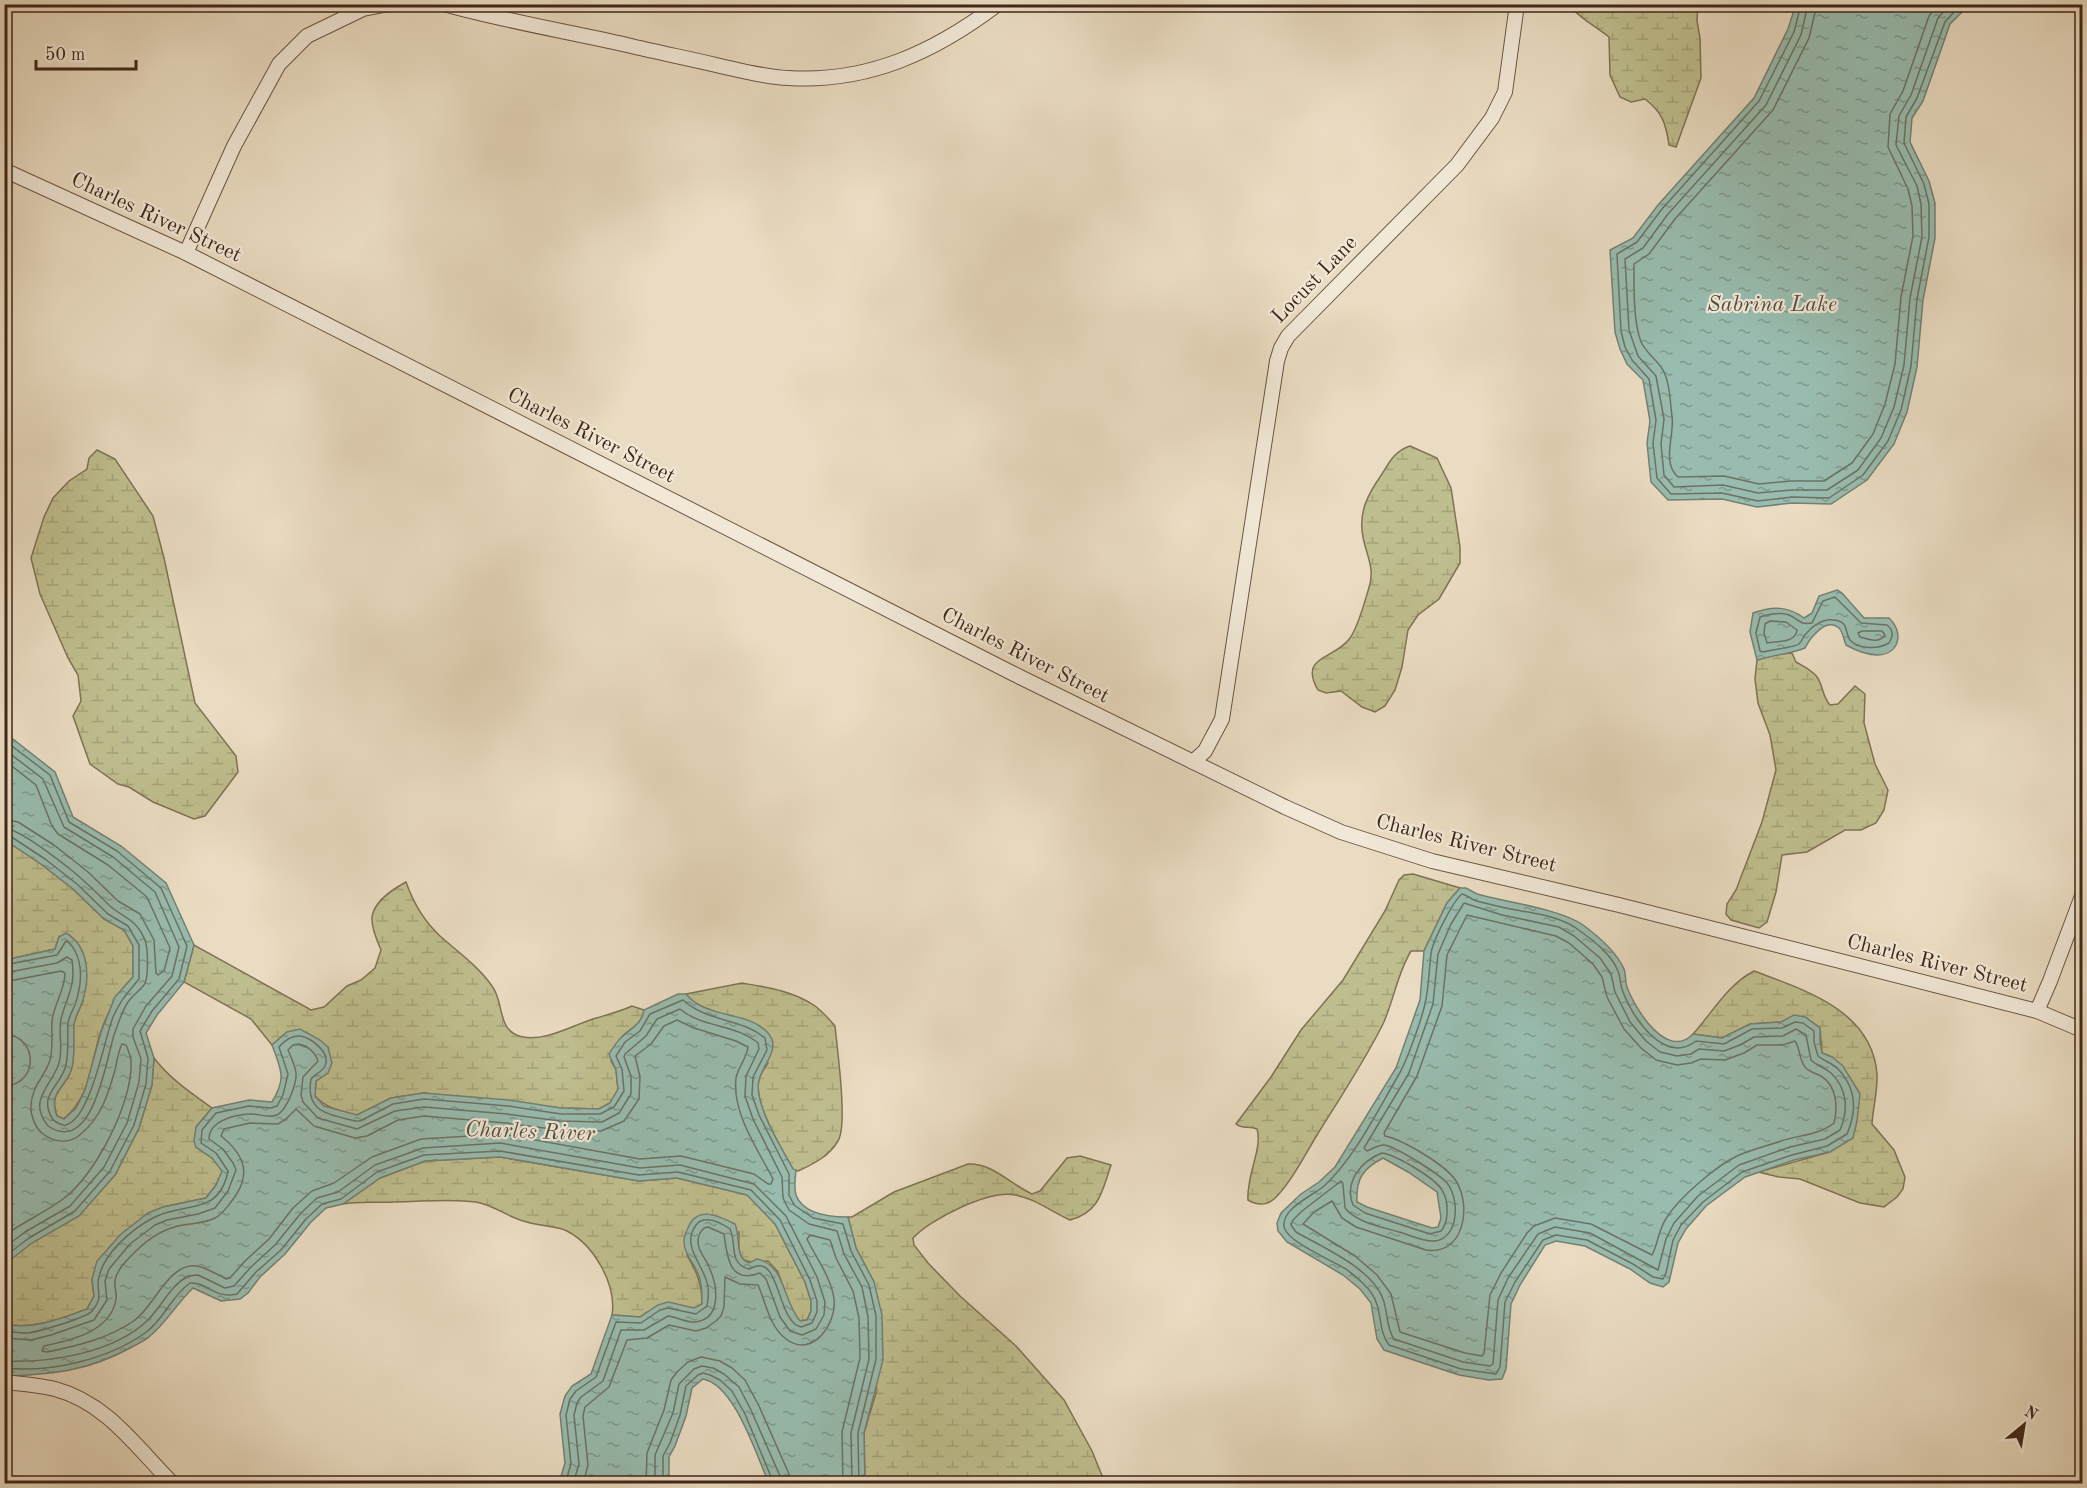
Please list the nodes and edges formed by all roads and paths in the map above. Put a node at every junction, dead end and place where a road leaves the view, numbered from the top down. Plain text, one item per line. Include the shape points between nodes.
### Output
1 (389, 4) edge
2 (444, 4) edge
3 (998, 4) edge
4 (1517, 4) edge
5 (4, 170) edge
6 (186, 253) junction
7 (1193, 762) junction
8 (2082, 896) edge
9 (2037, 1011) junction
10 (2082, 1030) edge
11 (4, 1382) edge
12 (173, 1484) edge

1 - 6 street via 363,9 307,36 279,64 234,146
2 - 3 street via 497,19 788,78 877,70 966,29
4 - 7 street, Locust Lane via 1505,92 1483,132 1457,165 1288,336 1281,348 1222,719 1205,751
5 - 6 street, Charles River Street
6 - 7 street, Charles River Street via 1020,678
7 - 9 street, Charles River Street via 1341,832 1432,861
8 - 9 street
9 - 10 street, Charles River Street
11 - 12 street via 54,1389 89,1402

